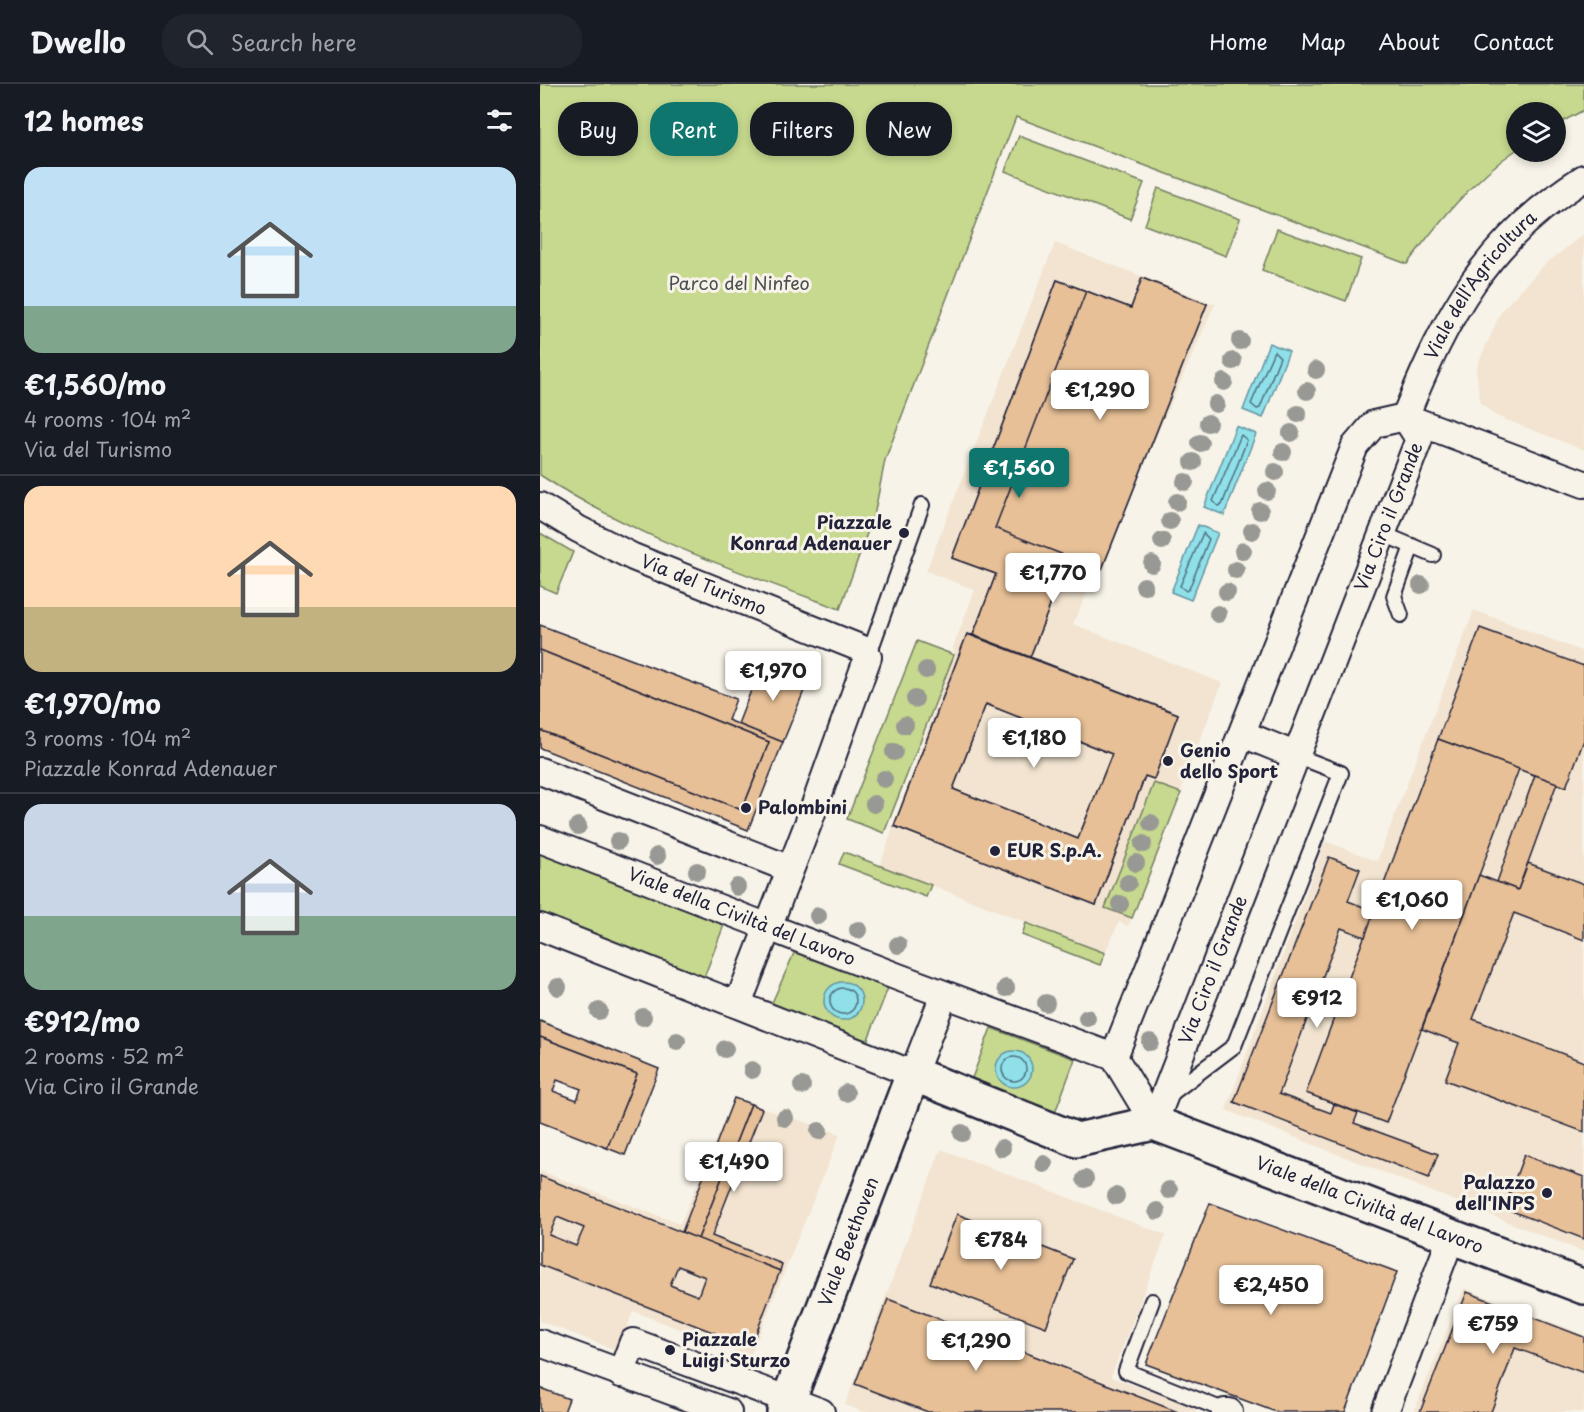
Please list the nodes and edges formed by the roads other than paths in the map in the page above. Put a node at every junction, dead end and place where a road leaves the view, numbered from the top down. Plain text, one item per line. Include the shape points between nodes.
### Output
1 (1584, 178) edge
2 (1405, 417) junction
3 (1584, 484) edge
4 (922, 505) dead end
5 (540, 506) edge
6 (1383, 534) junction
7 (1412, 546) junction
8 (1433, 555) dead end
9 (1401, 615) dead end
10 (867, 657) junction
11 (1243, 734) junction
12 (1297, 756) junction
13 (540, 771) edge
14 (540, 839) edge
15 (790, 869) junction
16 (540, 927) edge
17 (768, 927) junction
18 (944, 995) junction
19 (738, 1004) junction
20 (1114, 1057) junction
21 (913, 1074) junction
22 (1159, 1111) junction
23 (1452, 1235) junction
24 (1584, 1287) edge
25 (1152, 1301) dead end
26 (540, 1343) edge
27 (621, 1374) junction
28 (786, 1406) edge
29 (728, 1412) edge
30 (821, 1412) edge
31 (1227, 1412) edge
32 (1385, 1412) edge

1 - 2 street, Viale dell'Agricoltura via 1520,226 1476,276 1435,345
2 - 3 street
2 - 6 street, Via Ciro il Grande via 1419,440
2 - 11 street, Via Ciro il Grande via 1374,424 1355,446
4 - 10 lane
5 - 10 street, Via del Turismo via 633,557 862,647
6 - 7 lane
6 - 12 street, Via Ciro il Grande
7 - 8 lane
7 - 9 lane via 1394,596
10 - 15 street
11 - 12 street
11 - 20 street, Via Ciro il Grande
12 - 22 street, Via Ciro il Grande
12 - 22 lane via 1341,773 1337,784 1234,1046
13 - 15 street
14 - 17 street, Viale della Civiltà del Lavoro
15 - 17 street
16 - 19 street
17 - 18 street, Viale della Civiltà del Lavoro
17 - 19 street
18 - 20 street, Viale della Civiltà del Lavoro
18 - 21 street
19 - 21 street
20 - 22 street
21 - 22 street via 1077,1140
21 - 28 street, Viale Beethoven
22 - 23 street, Viale della Civiltà del Lavoro
23 - 24 street, Viale della Civiltà del Lavoro
23 - 32 street
25 - 31 lane via 1126,1371
26 - 27 street
27 - 28 street via 633,1342
27 - 29 street
28 - 30 street

